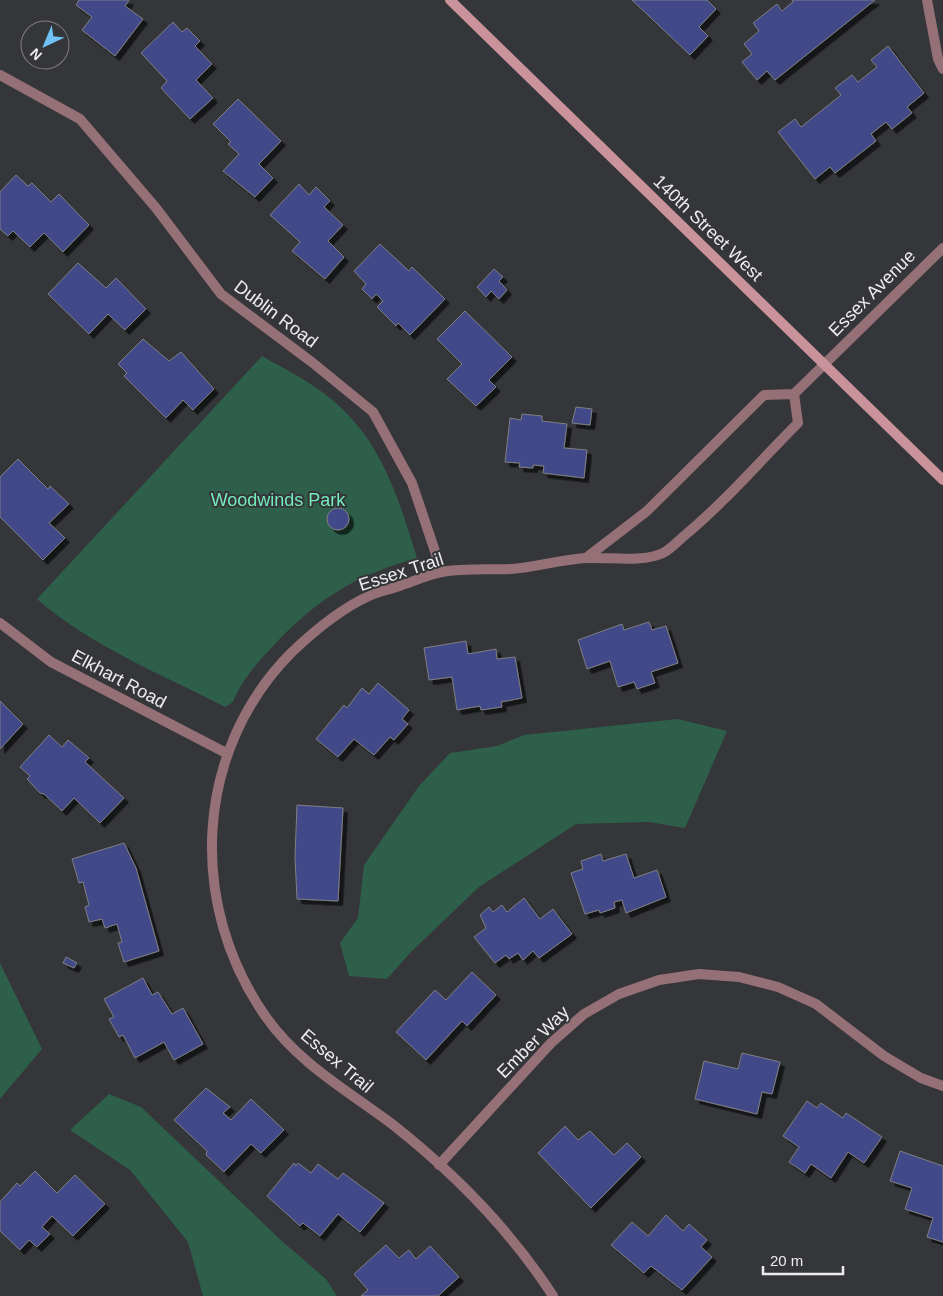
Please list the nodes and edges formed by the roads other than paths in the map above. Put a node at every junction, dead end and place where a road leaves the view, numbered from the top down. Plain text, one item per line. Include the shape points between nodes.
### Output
1 (450, 0) edge
2 (928, 0) edge
3 (943, 69) edge
4 (0, 75) edge
5 (943, 248) edge
6 (825, 363) junction
7 (794, 394) junction
8 (943, 480) edge
9 (586, 558) junction
10 (442, 572) junction
11 (0, 623) edge
12 (228, 754) junction
13 (943, 1086) edge
14 (439, 1164) junction
15 (553, 1296) edge

1 - 6 street, 140th Street West
2 - 3 street via 938,59
4 - 10 street, Dublin Road via 80,119 156,208 221,294 373,412 412,483
5 - 6 street, Essex Avenue
6 - 7 street
6 - 8 street, 140th Street West
7 - 9 street, Essex Trail via 764,395 647,511
7 - 9 street, Essex Trail via 798,423 706,518 663,553 632,559
9 - 10 street, Essex Trail via 515,568
10 - 12 street, Essex Trail via 369,596 309,636 266,683 246,714
11 - 12 street, Elkhart Road via 51,662
12 - 14 street, Essex Trail via 214,812 212,871 222,925 244,980 266,1018 299,1055
13 - 14 street, Ember Way via 921,1078 884,1056 816,1004 778,987 739,977 699,974 659,980 619,994 584,1014 552,1043
14 - 15 street, Essex Trail via 480,1204

